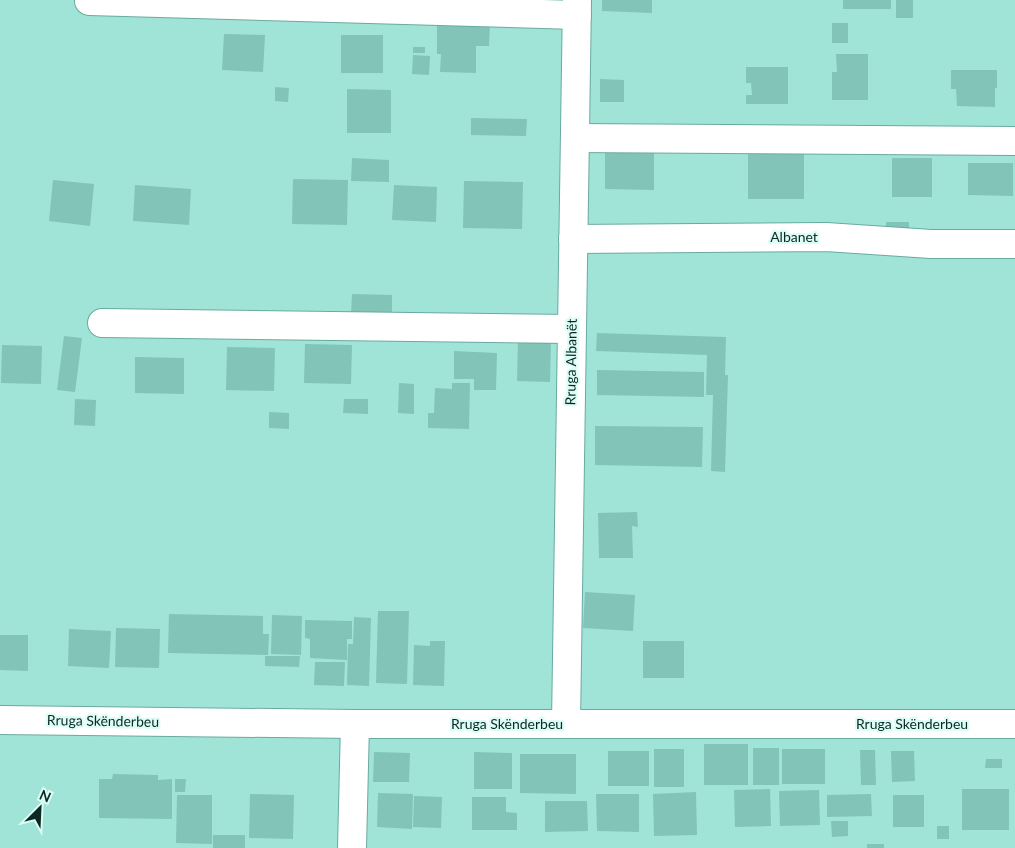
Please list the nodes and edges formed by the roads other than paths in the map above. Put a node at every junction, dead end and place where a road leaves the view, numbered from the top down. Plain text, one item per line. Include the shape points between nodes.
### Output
1 (89, 2) dead end
2 (577, 8) edge
3 (575, 138) junction
4 (1015, 141) edge
5 (573, 239) junction
6 (1015, 244) edge
7 (102, 323) dead end
8 (572, 329) junction
9 (0, 720) edge
10 (355, 724) junction
11 (566, 724) junction
12 (1015, 724) edge
13 (352, 848) edge

1 - 2 street
2 - 3 street, Rruga Albanët
3 - 4 street
3 - 5 street, Rruga Albanët
5 - 6 street, Albanet via 826,237 931,244
5 - 8 street, Rruga Albanët
7 - 8 street
8 - 11 street, Rruga Albanët
9 - 10 street, Rruga Skënderbeu
10 - 11 street, Rruga Skënderbeu
10 - 13 street
11 - 12 street, Rruga Skënderbeu

